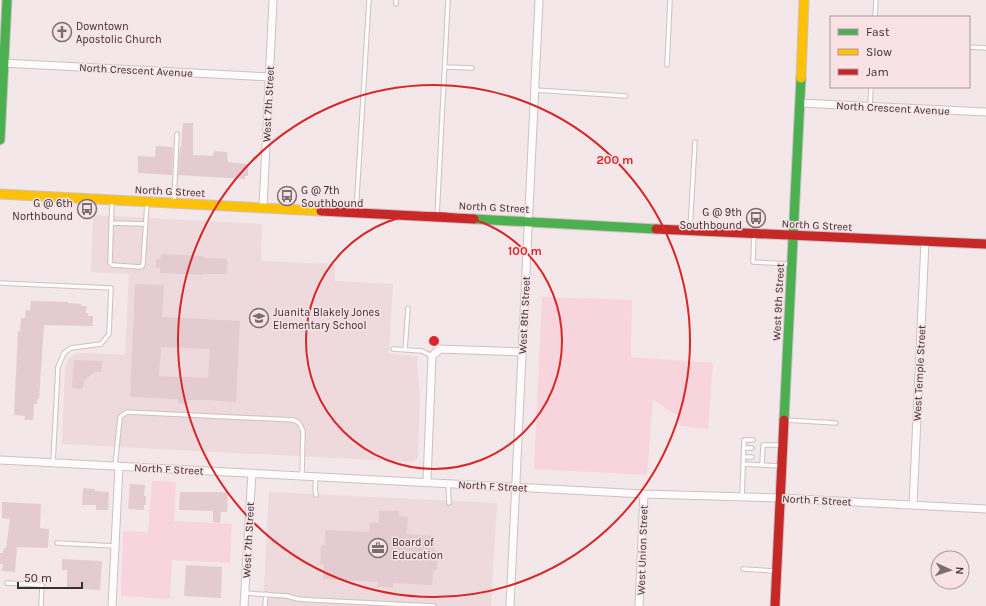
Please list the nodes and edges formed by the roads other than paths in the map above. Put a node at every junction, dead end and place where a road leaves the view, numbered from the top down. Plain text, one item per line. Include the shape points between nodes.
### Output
1 (6, 0) edge
2 (273, 0) edge
3 (369, 0) edge
4 (448, 0) edge
5 (539, 0) edge
6 (670, 0) edge
7 (804, 0) edge
8 (876, 0) edge
9 (875, 16) edge
10 (3, 26) edge
11 (970, 47) edge
12 (986, 48) edge
13 (3, 63) junction
14 (667, 65) dead end
15 (445, 67) junction
16 (472, 68) dead end
17 (270, 77) junction
18 (871, 88) edge
19 (535, 90) junction
20 (1, 92) edge
21 (626, 96) dead end
22 (800, 103) junction
23 (870, 107) junction
24 (986, 112) edge
25 (177, 134) dead end
26 (0, 140) edge
27 (695, 142) dead end
28 (0, 194) edge
29 (112, 200) junction
30 (147, 202) junction
31 (174, 203) junction
32 (263, 207) junction
33 (356, 212) junction
34 (437, 216) junction
35 (528, 222) junction
36 (111, 223) junction
37 (146, 224) junction
38 (690, 230) junction
39 (754, 233) junction
40 (793, 236) junction
41 (925, 241) junction
42 (986, 244) edge
43 (792, 264) junction
44 (0, 283) edge
45 (408, 308) dead end
46 (393, 350) dead end
47 (406, 350) junction
48 (522, 352) junction
49 (432, 356) junction
50 (784, 420) junction
51 (836, 423) dead end
52 (753, 440) dead end
53 (782, 445) junction
54 (744, 448) junction
55 (752, 448) dead end
56 (743, 457) junction
57 (752, 457) dead end
58 (0, 460) edge
59 (53, 463) junction
60 (743, 464) junction
61 (762, 465) junction
62 (117, 466) junction
63 (782, 466) junction
64 (252, 473) junction
65 (302, 476) junction
66 (316, 476) junction
67 (427, 482) junction
68 (448, 484) junction
69 (516, 487) junction
70 (644, 494) junction
71 (316, 495) dead end
72 (742, 497) junction
73 (780, 498) junction
74 (449, 503) dead end
75 (913, 505) junction
76 (986, 509) edge
77 (57, 543) dead end
78 (115, 546) junction
79 (744, 569) dead end
80 (776, 571) junction
81 (7, 583) dead end
82 (245, 593) junction
83 (266, 594) junction
84 (390, 605) edge
85 (41, 606) edge
86 (112, 606) edge
87 (244, 606) edge
88 (265, 606) edge
89 (434, 606) edge
90 (510, 606) edge
91 (639, 606) edge
92 (775, 606) edge

1 - 10 street
2 - 17 street, West 7th Street
3 - 33 lane
4 - 15 lane
5 - 19 street, West 8th Street
6 - 14 lane
7 - 22 street, West 9th Street
8 - 9 lane
10 - 13 street
11 - 12 lane
13 - 17 street, North Crescent Avenue
13 - 20 street
15 - 16 lane
15 - 34 lane
17 - 32 street, West 7th Street
18 - 23 lane
19 - 21 lane
19 - 35 street, West 8th Street
20 - 26 street
22 - 23 street, North Crescent Avenue
22 - 40 street, West 9th Street
23 - 24 street, North Crescent Avenue
25 - 31 lane
27 - 38 lane
28 - 29 street, North G Street
29 - 30 street, North G Street
29 - 36 lane
30 - 31 street, North G Street
30 - 37 lane
31 - 32 street, North G Street
32 - 33 street, North G Street
33 - 34 street, North G Street
34 - 35 street, North G Street
35 - 38 street, North G Street
35 - 48 street, West 8th Street
36 - 37 lane
36 - 37 lane via 110,263 141,266 144,265
38 - 39 street, North G Street
39 - 40 street, North G Street
39 - 43 lane via 753,262
40 - 41 street, North G Street
40 - 43 street, West 9th Street
41 - 42 street, North G Street
41 - 75 street, West Temple Street
43 - 50 street, West 9th Street
44 - 59 lane via 111,288 109,334 101,344 71,348 64,353 58,366
45 - 47 lane
46 - 47 lane
47 - 49 lane via 422,351
48 - 49 street via 440,349
48 - 69 street, West 8th Street
49 - 67 street
50 - 51 lane
50 - 53 street, West 9th Street
52 - 54 lane via 744,440
53 - 61 lane via 762,446
53 - 63 street, West 9th Street
54 - 55 lane
54 - 56 lane
56 - 57 lane
56 - 60 lane
58 - 59 street, North F Street
59 - 62 street, North F Street
60 - 61 lane
60 - 72 lane
61 - 63 lane
62 - 64 street, North F Street
62 - 65 lane via 120,417 127,412 294,420 299,423 302,431
62 - 78 street
63 - 73 street, West 9th Street
64 - 65 street, North F Street
64 - 82 street, West 7th Street
65 - 66 street, North F Street
66 - 67 street, North F Street
66 - 71 lane
67 - 68 street, North F Street
68 - 69 street, North F Street
68 - 74 lane
69 - 70 street, North F Street
69 - 90 street, West 8th Street
70 - 72 street, North F Street
70 - 91 street, West Union Street
72 - 73 street, North F Street
73 - 75 street, North F Street
73 - 80 street, West 9th Street
75 - 76 street, North F Street
77 - 78 lane
78 - 86 street
79 - 80 lane
80 - 92 street, West 9th Street
81 - 85 lane via 42,584
82 - 83 lane
82 - 87 street, West 7th Street
83 - 84 lane via 298,599
83 - 88 lane
84 - 89 lane

